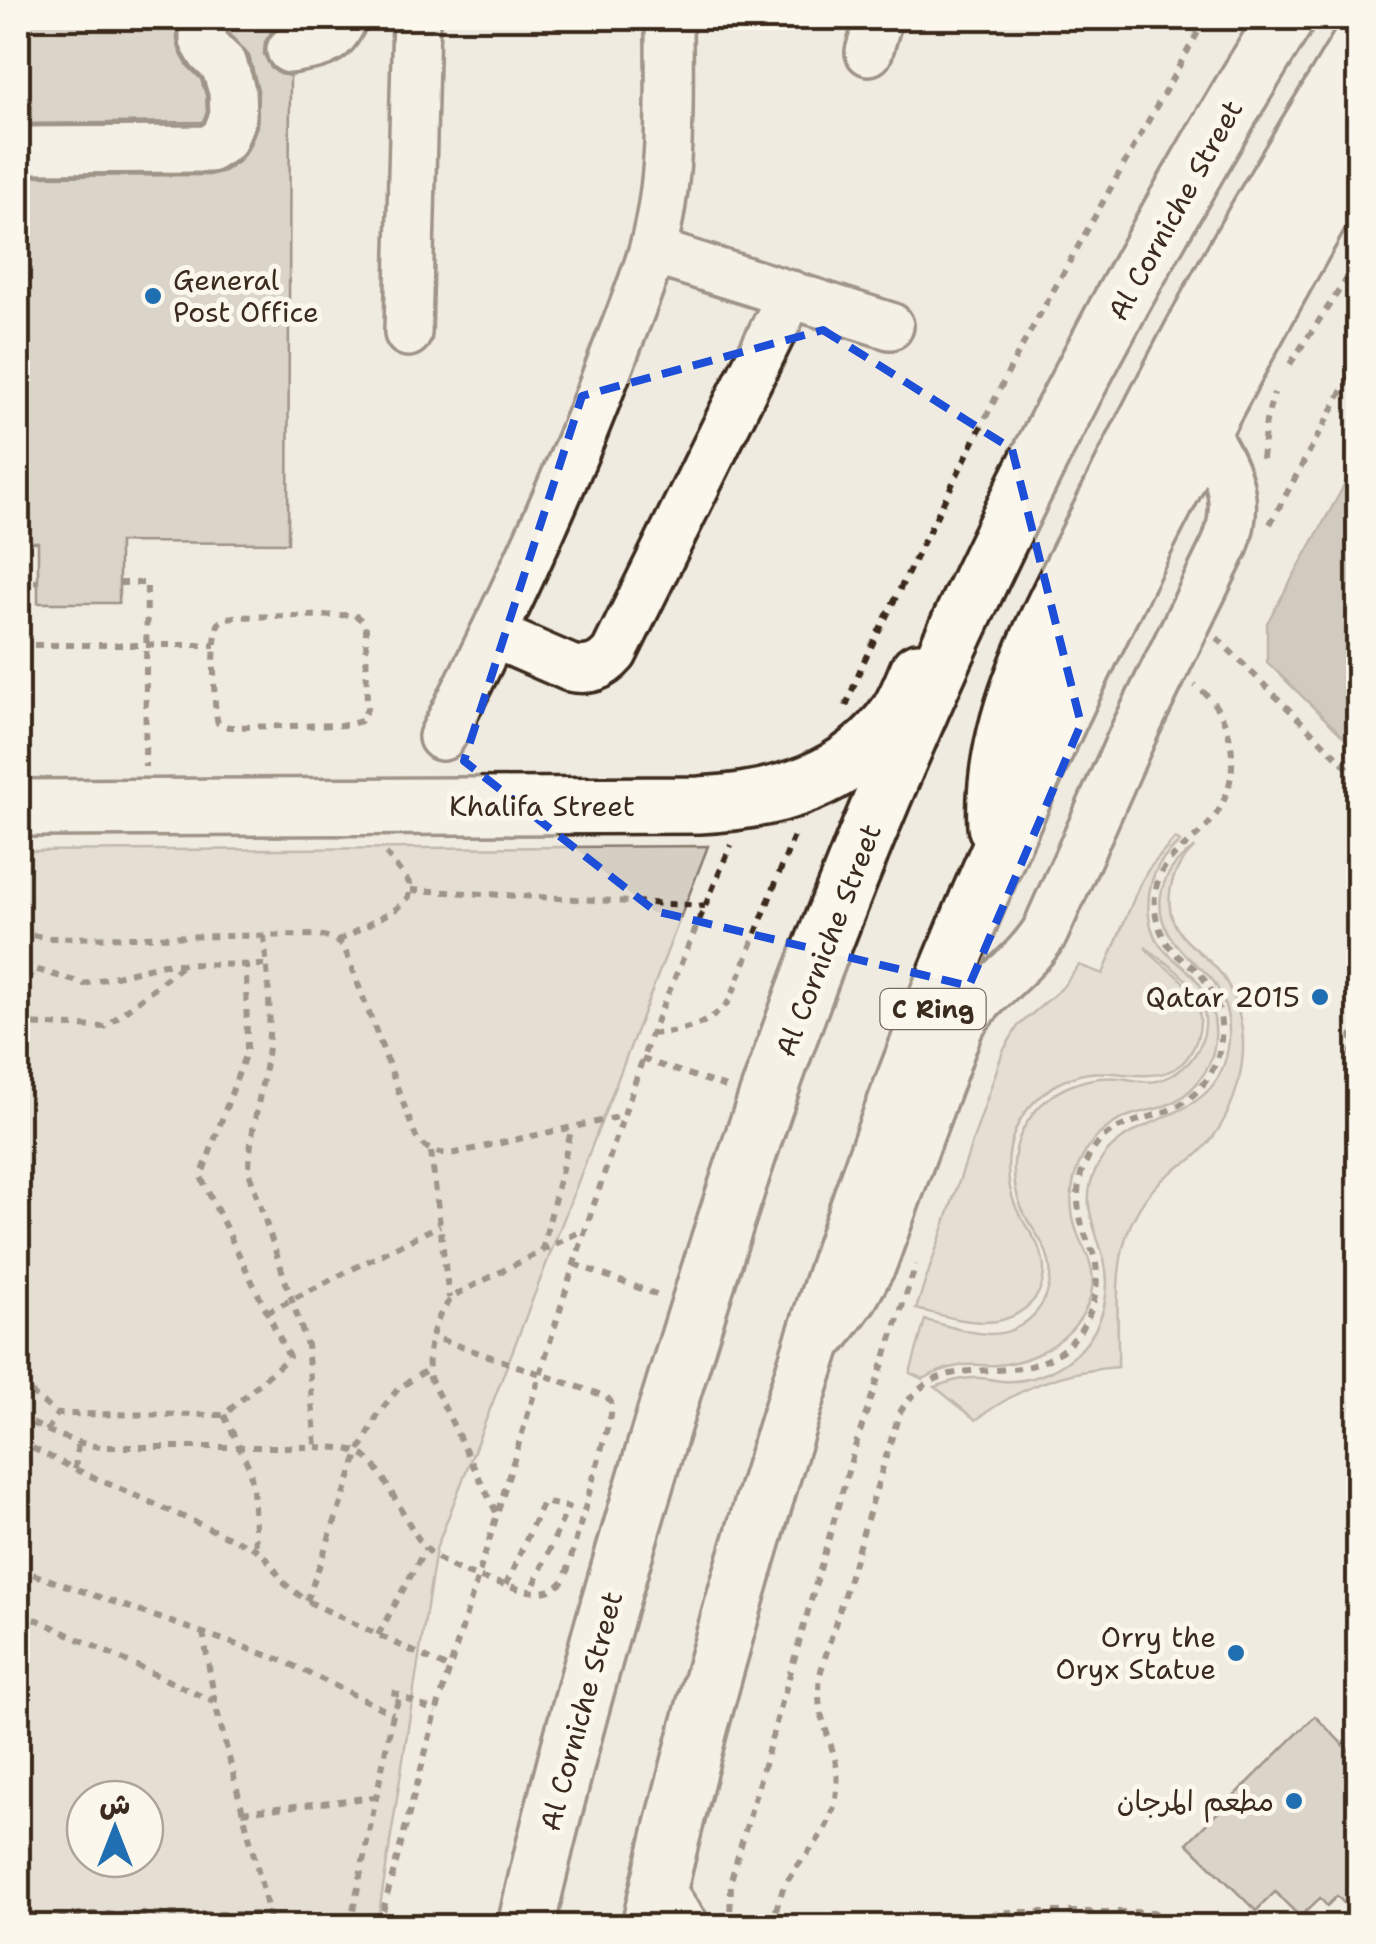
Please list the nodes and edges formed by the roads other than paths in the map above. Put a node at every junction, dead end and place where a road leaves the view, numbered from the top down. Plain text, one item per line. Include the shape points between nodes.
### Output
1 (203, 18) edge
2 (344, 18) edge
3 (416, 18) edge
4 (669, 18) edge
5 (1286, 18) edge
6 (1358, 48) edge
7 (290, 50) dead end
8 (1358, 148) edge
9 (18, 150) edge
10 (652, 250) junction
11 (791, 294) junction
12 (890, 326) dead end
13 (408, 332) dead end
14 (1202, 428) junction
15 (972, 596) junction
16 (494, 635) junction
17 (442, 737) dead end
18 (18, 808) edge
19 (998, 854) junction
20 (809, 1355) junction
21 (665, 1913) edge
22 (526, 1926) edge

1 - 9 lane via 203,40 224,65 232,91 233,116 224,138 209,149
2 - 7 lane via 323,43
3 - 13 lane
4 - 10 lane via 669,126
5 - 15 main road, Al Corniche Street via 1172,211
6 - 19 main road via 1157,400 1031,660 1000,761
8 - 14 main road, C Ring
10 - 11 lane
10 - 16 lane via 568,473
11 - 12 lane
11 - 16 lane via 614,653 582,670
14 - 19 main road, C Ring
14 - 20 lane via 1231,488 1233,518 1225,546 1054,914 1033,950 960,1026 873,1264
15 - 18 main road, Khalifa Street via 948,618 900,710 863,751 816,782 760,799 699,805
15 - 22 main road, Al Corniche Street via 830,926 767,1101 598,1645
16 - 17 lane
19 - 20 main road, C Ring via 871,1169
20 - 21 main road, C Ring via 734,1602

